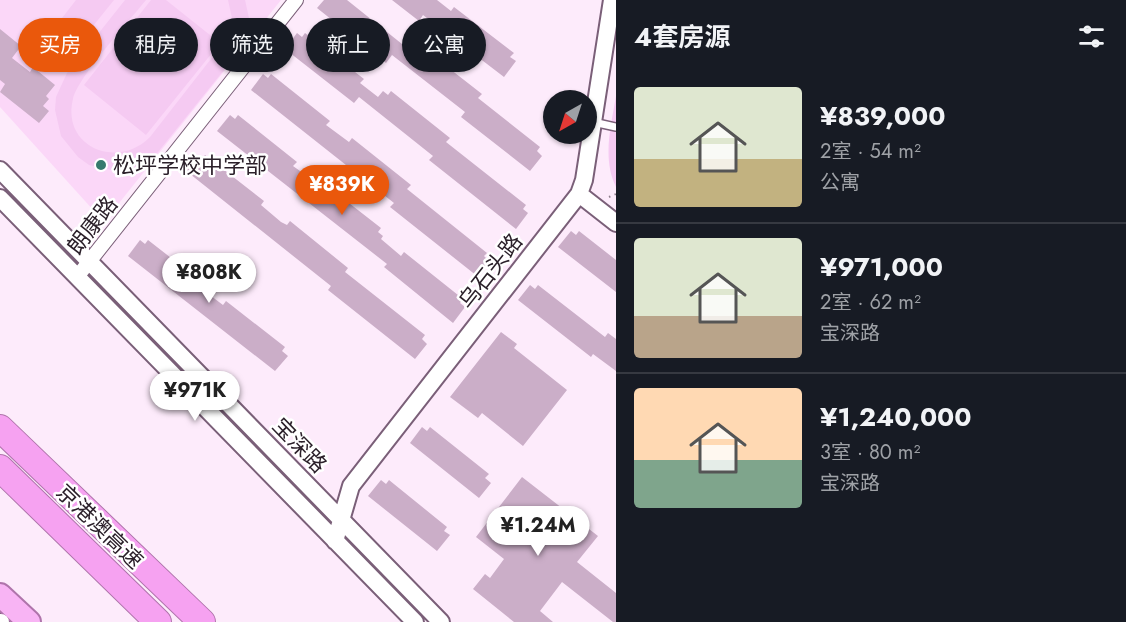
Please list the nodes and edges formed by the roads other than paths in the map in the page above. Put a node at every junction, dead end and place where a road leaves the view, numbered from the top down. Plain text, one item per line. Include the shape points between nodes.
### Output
1 (296, 0) edge
2 (612, 0) edge
3 (611, 47) edge
4 (597, 105) edge
5 (597, 123) edge
6 (616, 127) edge
7 (590, 144) edge
8 (0, 170) edge
9 (579, 194) junction
10 (0, 198) edge
11 (616, 223) edge
12 (90, 262) junction
13 (77, 277) junction
14 (0, 428) edge
15 (0, 468) edge
16 (341, 519) junction
17 (335, 541) junction
18 (0, 595) edge
19 (29, 622) edge
20 (158, 622) edge
21 (202, 622) edge
22 (415, 622) edge
23 (441, 622) edge

1 - 12 street, 朗康路
2 - 3 street, 乌石头路
3 - 4 street, 乌石头路
5 - 6 lane
7 - 9 street, 乌石头路
8 - 12 street, 宝深路
9 - 11 street
9 - 16 street, 乌石头路 via 351,486
10 - 13 street, 宝深路
12 - 13 street, 朗康路
12 - 16 street, 宝深路
13 - 17 street, 宝深路
14 - 21 highway, 京港澳高速
15 - 20 highway, 京港澳高速
16 - 17 street, 乌石头路
16 - 23 street, 宝深路
17 - 22 street, 宝深路
18 - 19 highway

